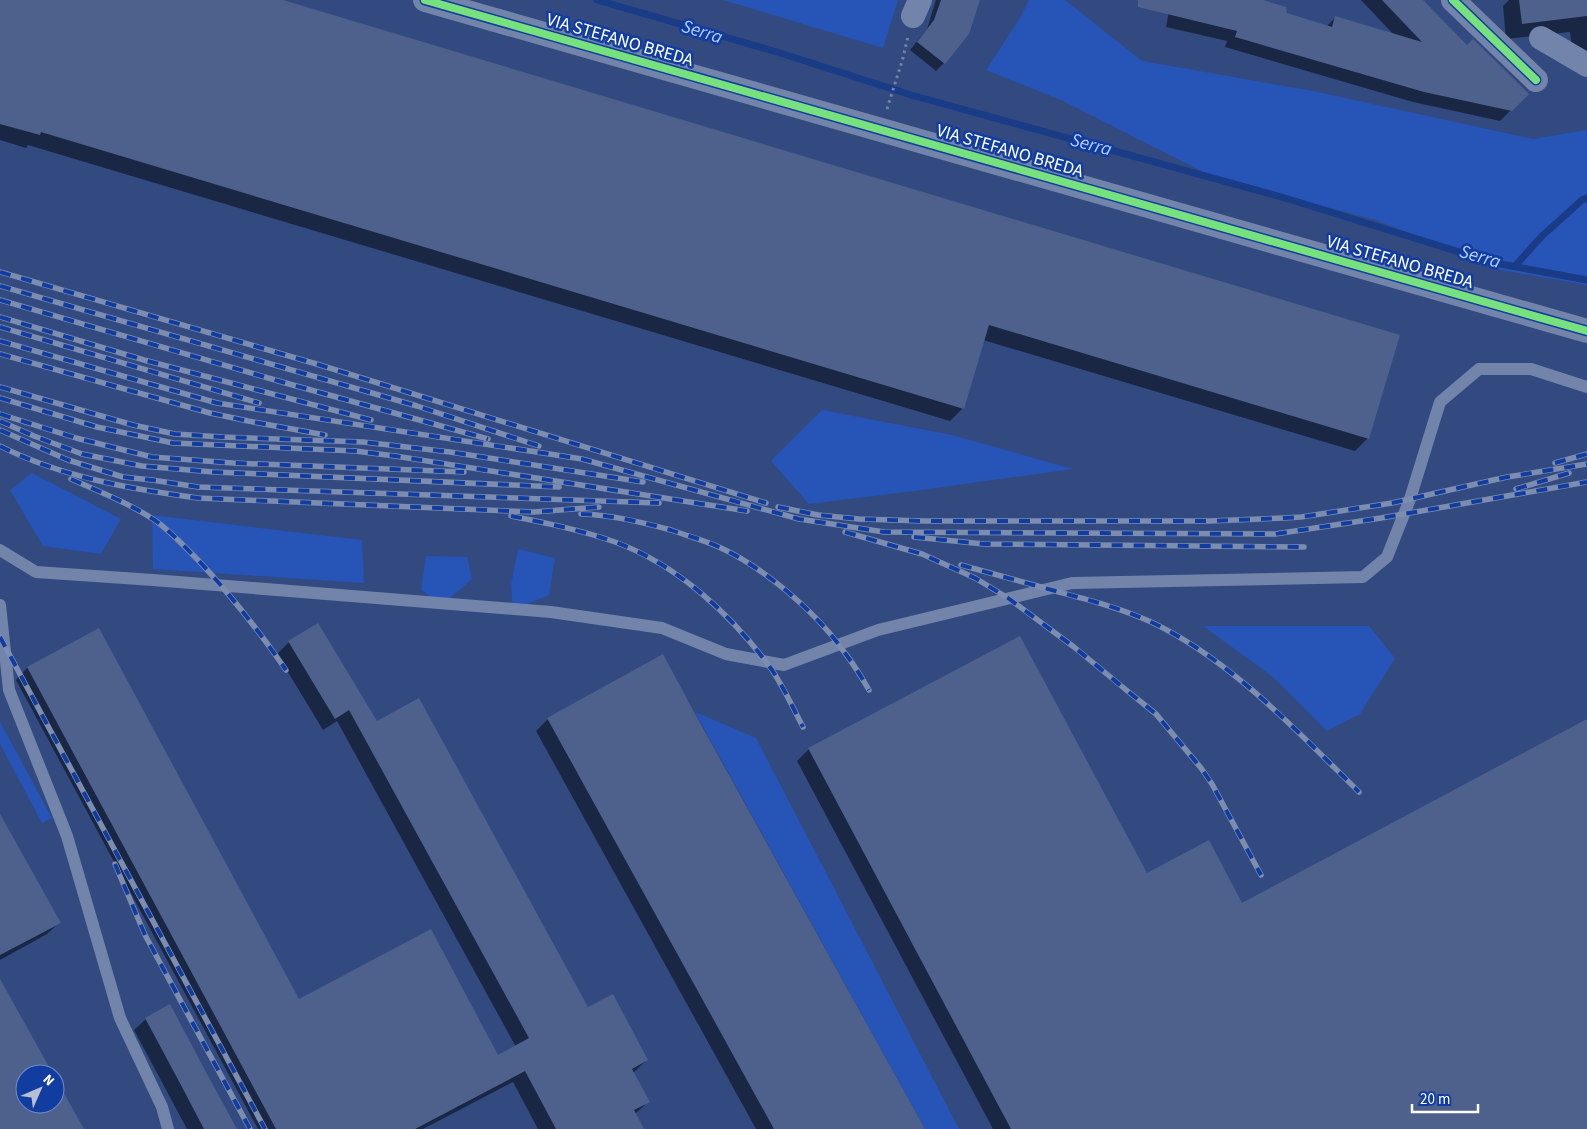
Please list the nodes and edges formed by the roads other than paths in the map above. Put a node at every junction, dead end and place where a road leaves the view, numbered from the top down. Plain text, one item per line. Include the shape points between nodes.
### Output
1 (425, 0) edge
2 (1453, 0) edge
3 (1541, 38) dead end
4 (1587, 65) edge
5 (1536, 80) dead end
6 (1587, 331) edge
7 (1587, 387) edge
8 (0, 550) edge
9 (0, 605) edge
10 (168, 1129) edge

1 - 6 street, VIA STEFANO BREDA
2 - 5 street
3 - 4 street
7 - 8 lane via 1531,369 1479,369 1440,402 1410,499 1387,557 1363,577 1072,582 878,630 784,665 726,654 653,626 542,611 36,572
9 - 10 lane via 9,690 67,836 120,1018 162,1107

